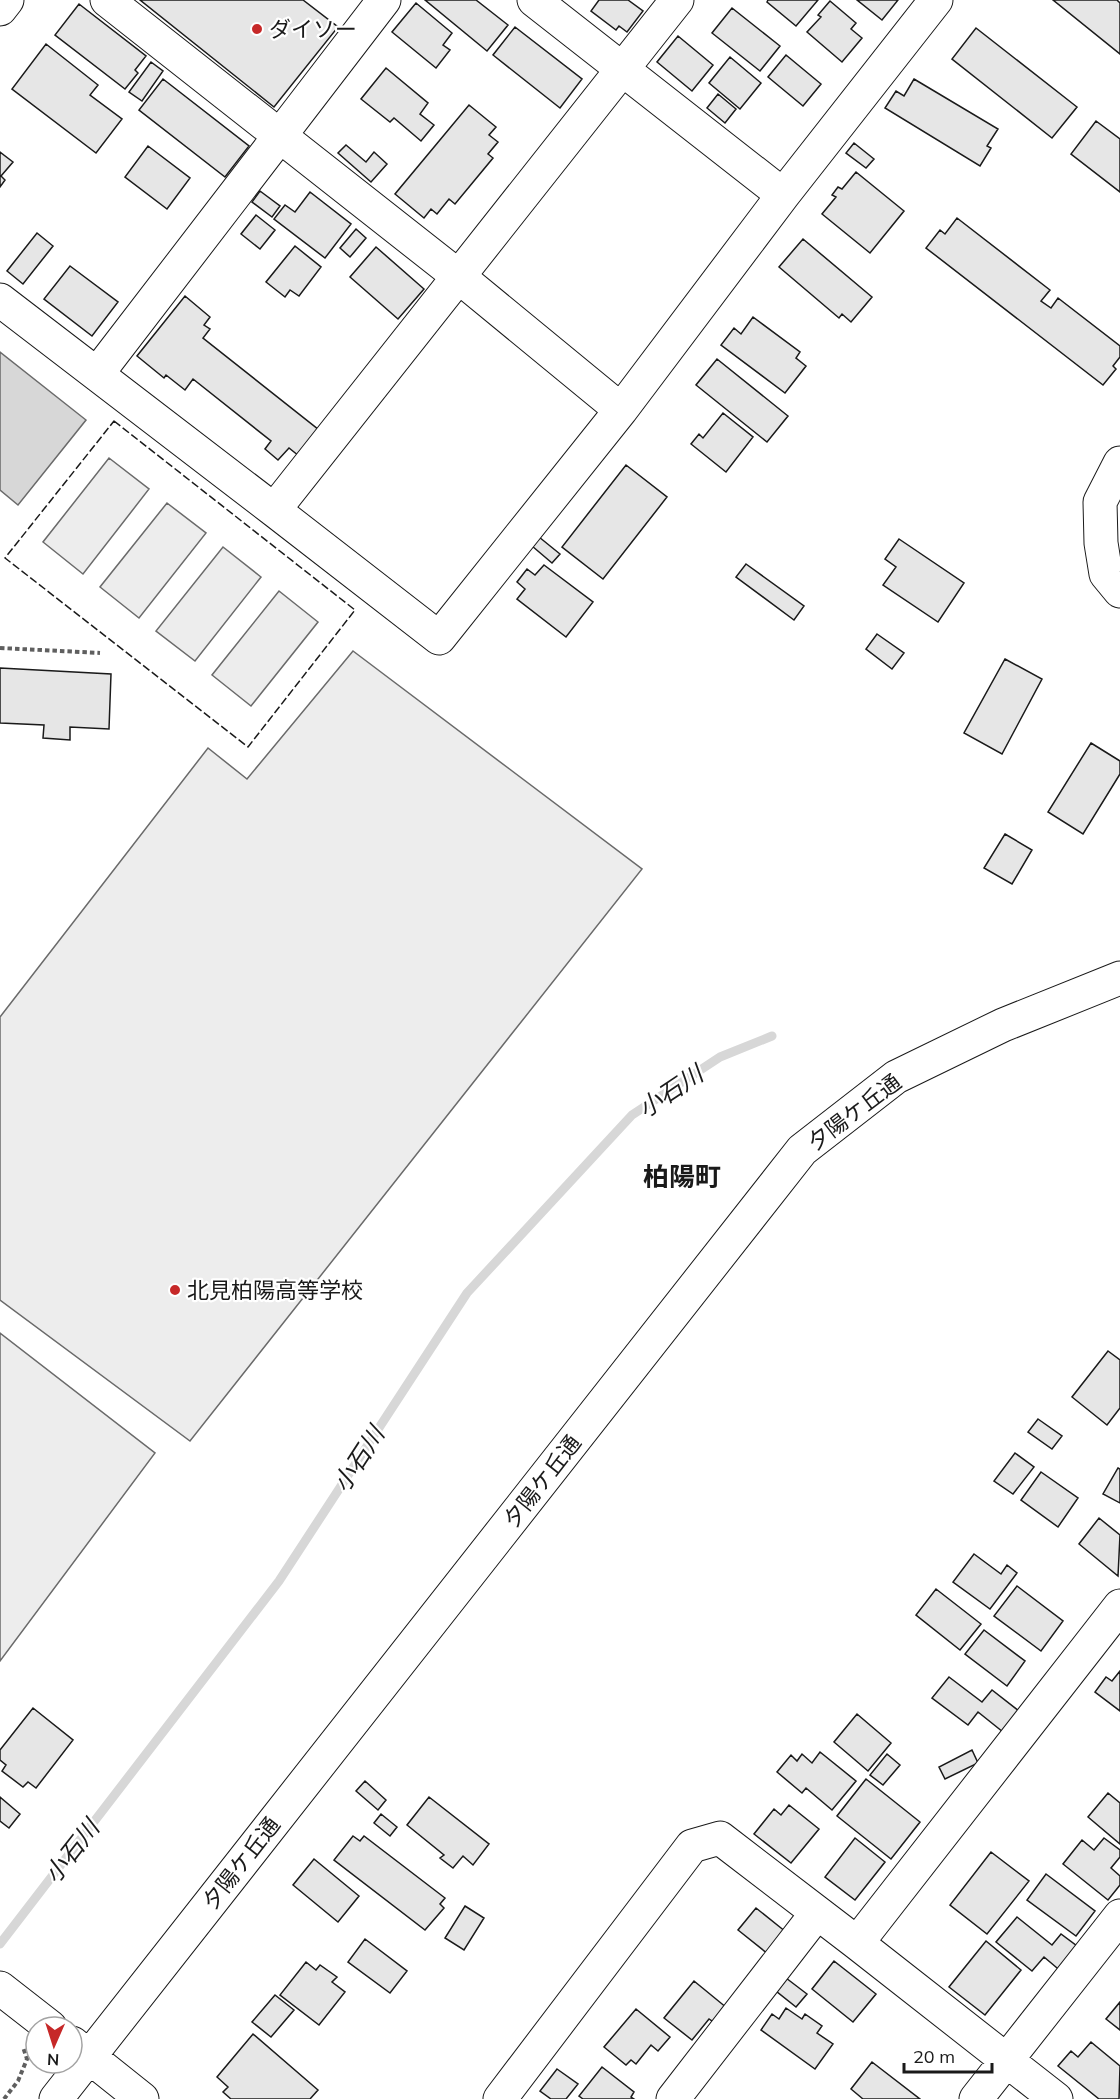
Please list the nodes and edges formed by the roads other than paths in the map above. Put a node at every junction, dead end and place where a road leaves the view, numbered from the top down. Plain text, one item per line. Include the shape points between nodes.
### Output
1 (7, 0) edge
2 (107, 0) edge
3 (384, 0) edge
4 (534, 0) edge
5 (677, 0) edge
6 (936, 0) edge
7 (0, 9) edge
8 (623, 70) junction
9 (278, 136) junction
10 (783, 195) junction
11 (458, 276) junction
12 (0, 300) edge
13 (97, 374) junction
14 (621, 410) junction
15 (1120, 462) edge
16 (274, 510) junction
17 (1120, 591) edge
18 (1120, 978) edge
19 (1120, 1606) edge
20 (817, 1913) junction
21 (1120, 1916) edge
22 (858, 1943) junction
23 (0, 1988) edge
24 (24, 2016) edge
25 (84, 2046) edge
26 (84, 2052) edge
27 (1007, 2060) junction
28 (68, 2075) edge
29 (56, 2099) edge
30 (142, 2099) edge
31 (500, 2099) edge
32 (673, 2099) edge
33 (976, 2099) edge
34 (1056, 2099) edge

1 - 7 main road
2 - 9 main road
3 - 9 main road
4 - 8 main road
5 - 8 main road
6 - 10 main road
8 - 10 main road
8 - 11 main road
9 - 11 main road
9 - 13 main road
10 - 14 main road
11 - 14 main road
11 - 16 main road
12 - 13 main road
13 - 16 main road
14 - 16 main road via 439,638
15 - 17 main road via 1100,502 1106,574
18 - 25 main road, 夕陽ケ丘通 via 1003,1025 896,1077 802,1150
19 - 22 main road
20 - 22 main road
20 - 31 main road via 720,1838 692,1846
20 - 32 main road
21 - 27 main road
22 - 27 main road
23 - 24 main road
26 - 30 main road
27 - 33 main road
27 - 34 main road
28 - 29 main road, 夕陽ケ丘通

